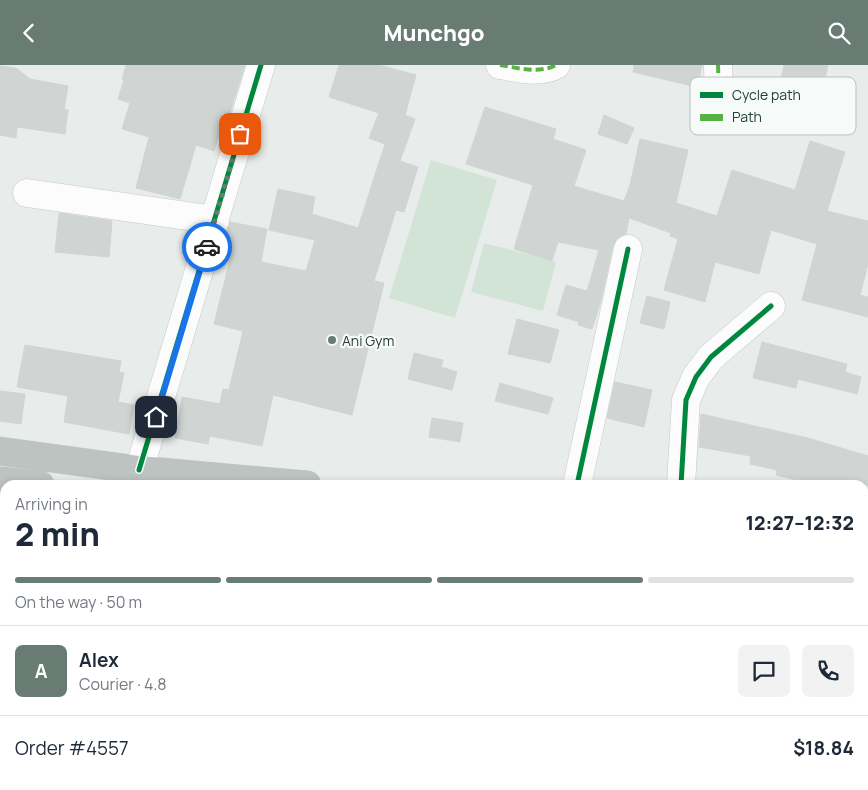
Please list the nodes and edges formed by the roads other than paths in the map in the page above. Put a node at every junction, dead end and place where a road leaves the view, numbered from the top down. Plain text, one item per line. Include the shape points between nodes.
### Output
1 (261, 65) edge
2 (500, 65) edge
3 (556, 65) edge
4 (27, 193) dead end
5 (215, 220) junction
6 (628, 249) dead end
7 (771, 306) dead end
8 (0, 451) edge
9 (139, 470) junction
10 (251, 480) edge
11 (578, 480) edge
12 (682, 480) edge

1 - 5 street
2 - 3 street via 532,70
4 - 5 street
5 - 9 street
6 - 11 street
7 - 12 street via 711,357 696,377 686,401
8 - 9 highway
9 - 10 highway

